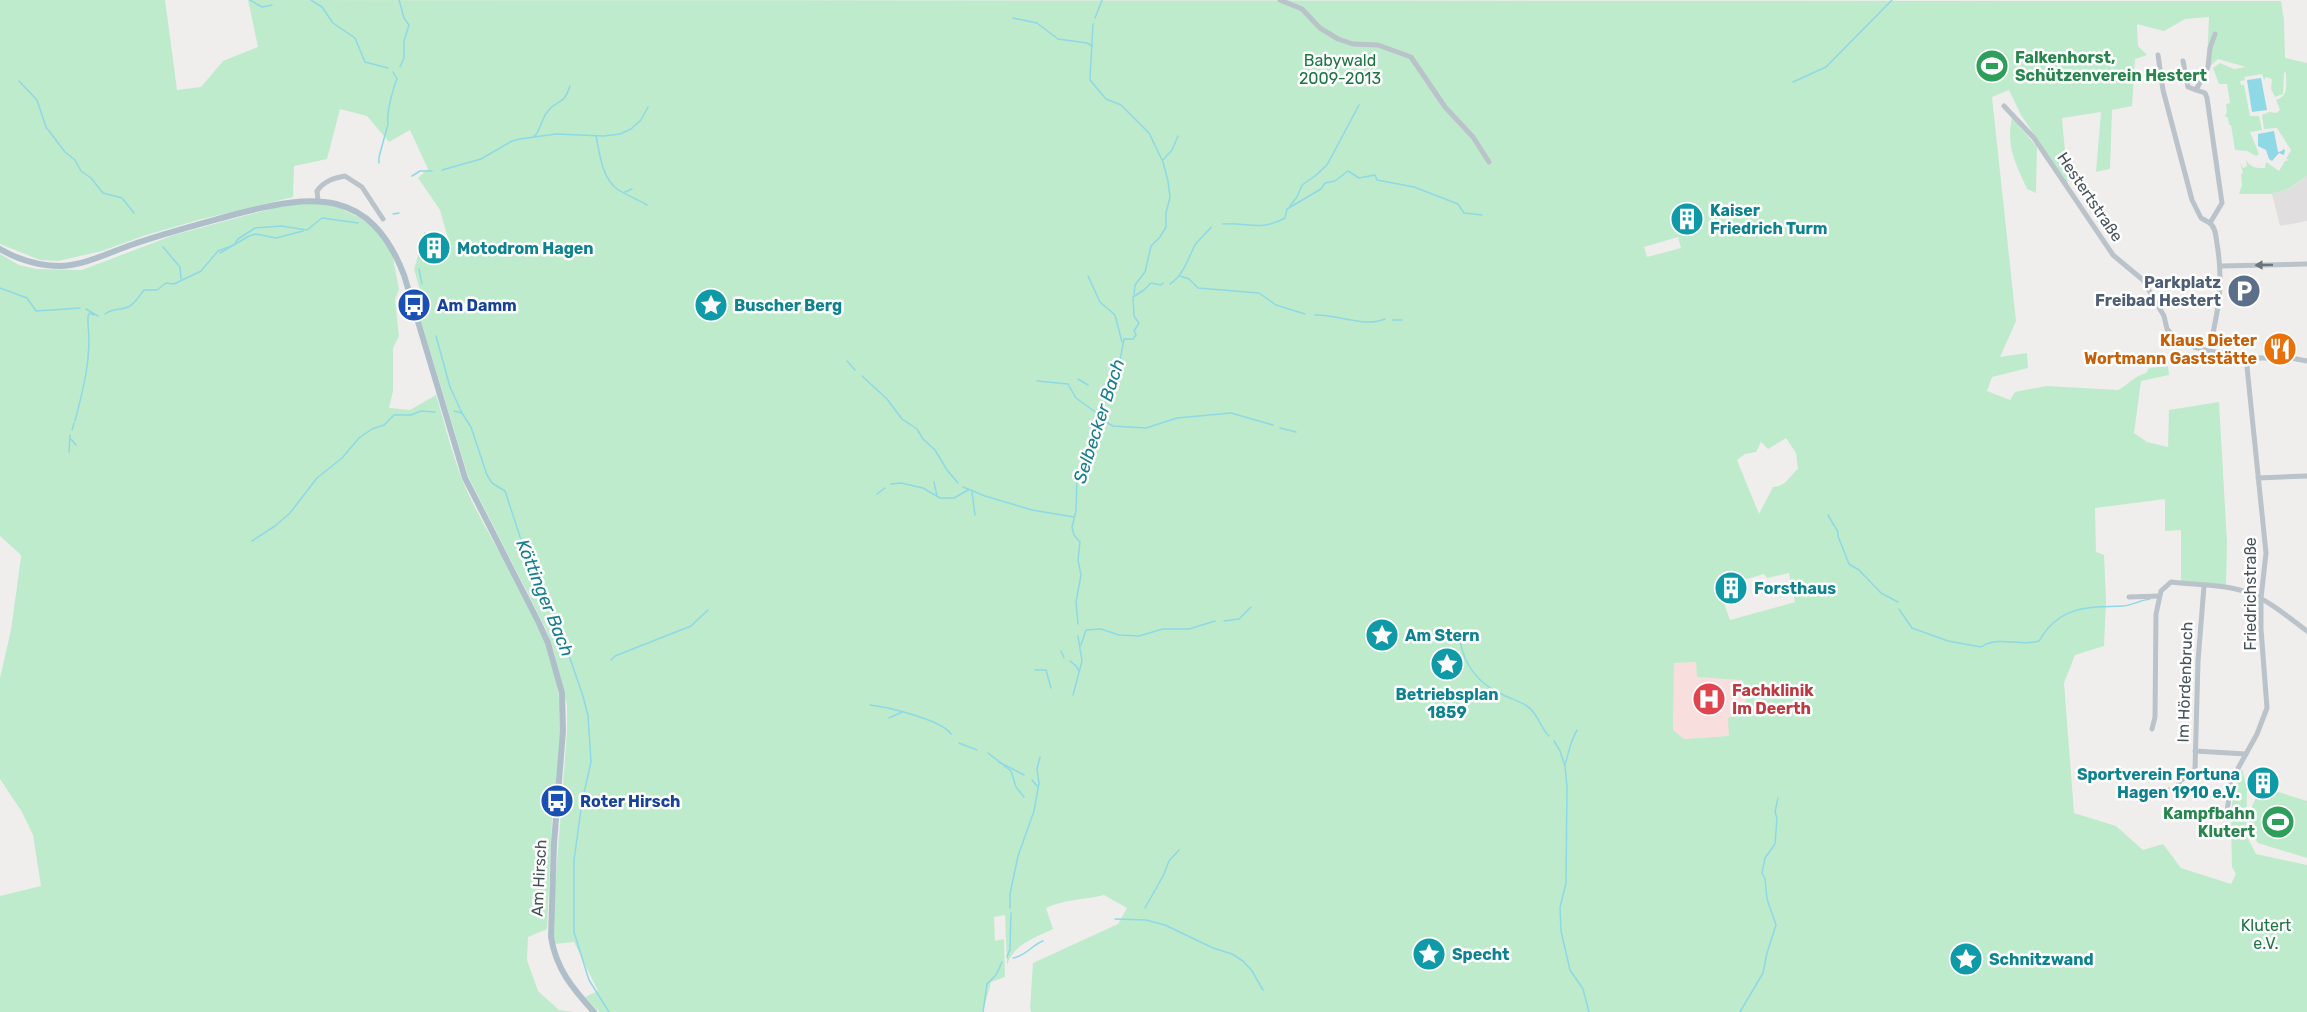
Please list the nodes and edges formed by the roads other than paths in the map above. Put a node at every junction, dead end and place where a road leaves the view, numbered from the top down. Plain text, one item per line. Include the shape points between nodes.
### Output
1 (1280, 0) edge
2 (2215, 34) dead end
3 (2158, 55) dead end
4 (2183, 61) dead end
5 (2196, 90) junction
6 (2004, 106) dead end
7 (1490, 162) dead end
8 (318, 201) junction
9 (383, 219) dead end
10 (2210, 223) junction
11 (0, 249) edge
12 (2307, 264) edge
13 (2221, 266) junction
14 (2209, 351) junction
15 (2246, 357) junction
16 (2307, 361) edge
17 (2307, 476) edge
18 (2258, 478) junction
19 (2204, 586) junction
20 (2159, 596) junction
21 (2129, 597) dead end
22 (2261, 598) junction
23 (2307, 631) edge
24 (2152, 729) dead end
25 (2195, 751) junction
26 (2246, 754) junction
27 (2157, 792) dead end
28 (2228, 812) dead end
29 (594, 1012) edge

1 - 7 street via 1302,9 1320,28 1338,39 1378,45 1411,57
2 - 5 street via 2208,67
3 - 10 street via 2163,90 2192,200 2201,218
4 - 5 street via 2188,87
5 - 10 street via 2207,98 2222,203
6 - 14 street, Hestertstraße via 2034,138 2113,255 2143,280 2169,333 2186,344
8 - 9 street via 319,187 345,176 362,187
8 - 11 main road, Am Hirsch via 297,200 264,207 166,233 72,265 32,263
8 - 29 main road, Am Hirsch via 341,206 368,220 398,260 465,478 548,643 562,693 563,731 551,937 567,981
10 - 13 street via 2215,229
12 -> 13 street
13 - 14 street via 2220,301
14 - 15 street, Hestertstraße
15 - 16 street, Hestertstraße
15 - 18 street, Friedrichstraße
17 - 18 street
18 - 22 street, Friedrichstraße via 2266,553
19 - 20 street via 2171,582
19 - 22 street
19 - 25 street, Im Hördenbruch
20 - 21 street
20 - 24 street
22 - 23 street
22 - 26 street, Friedrichstraße via 2267,708
25 - 26 street
25 - 27 street, Im Hördenbruch via 2195,769 2180,780 2176,789
26 - 28 street, Friedrichstraße via 2231,781

